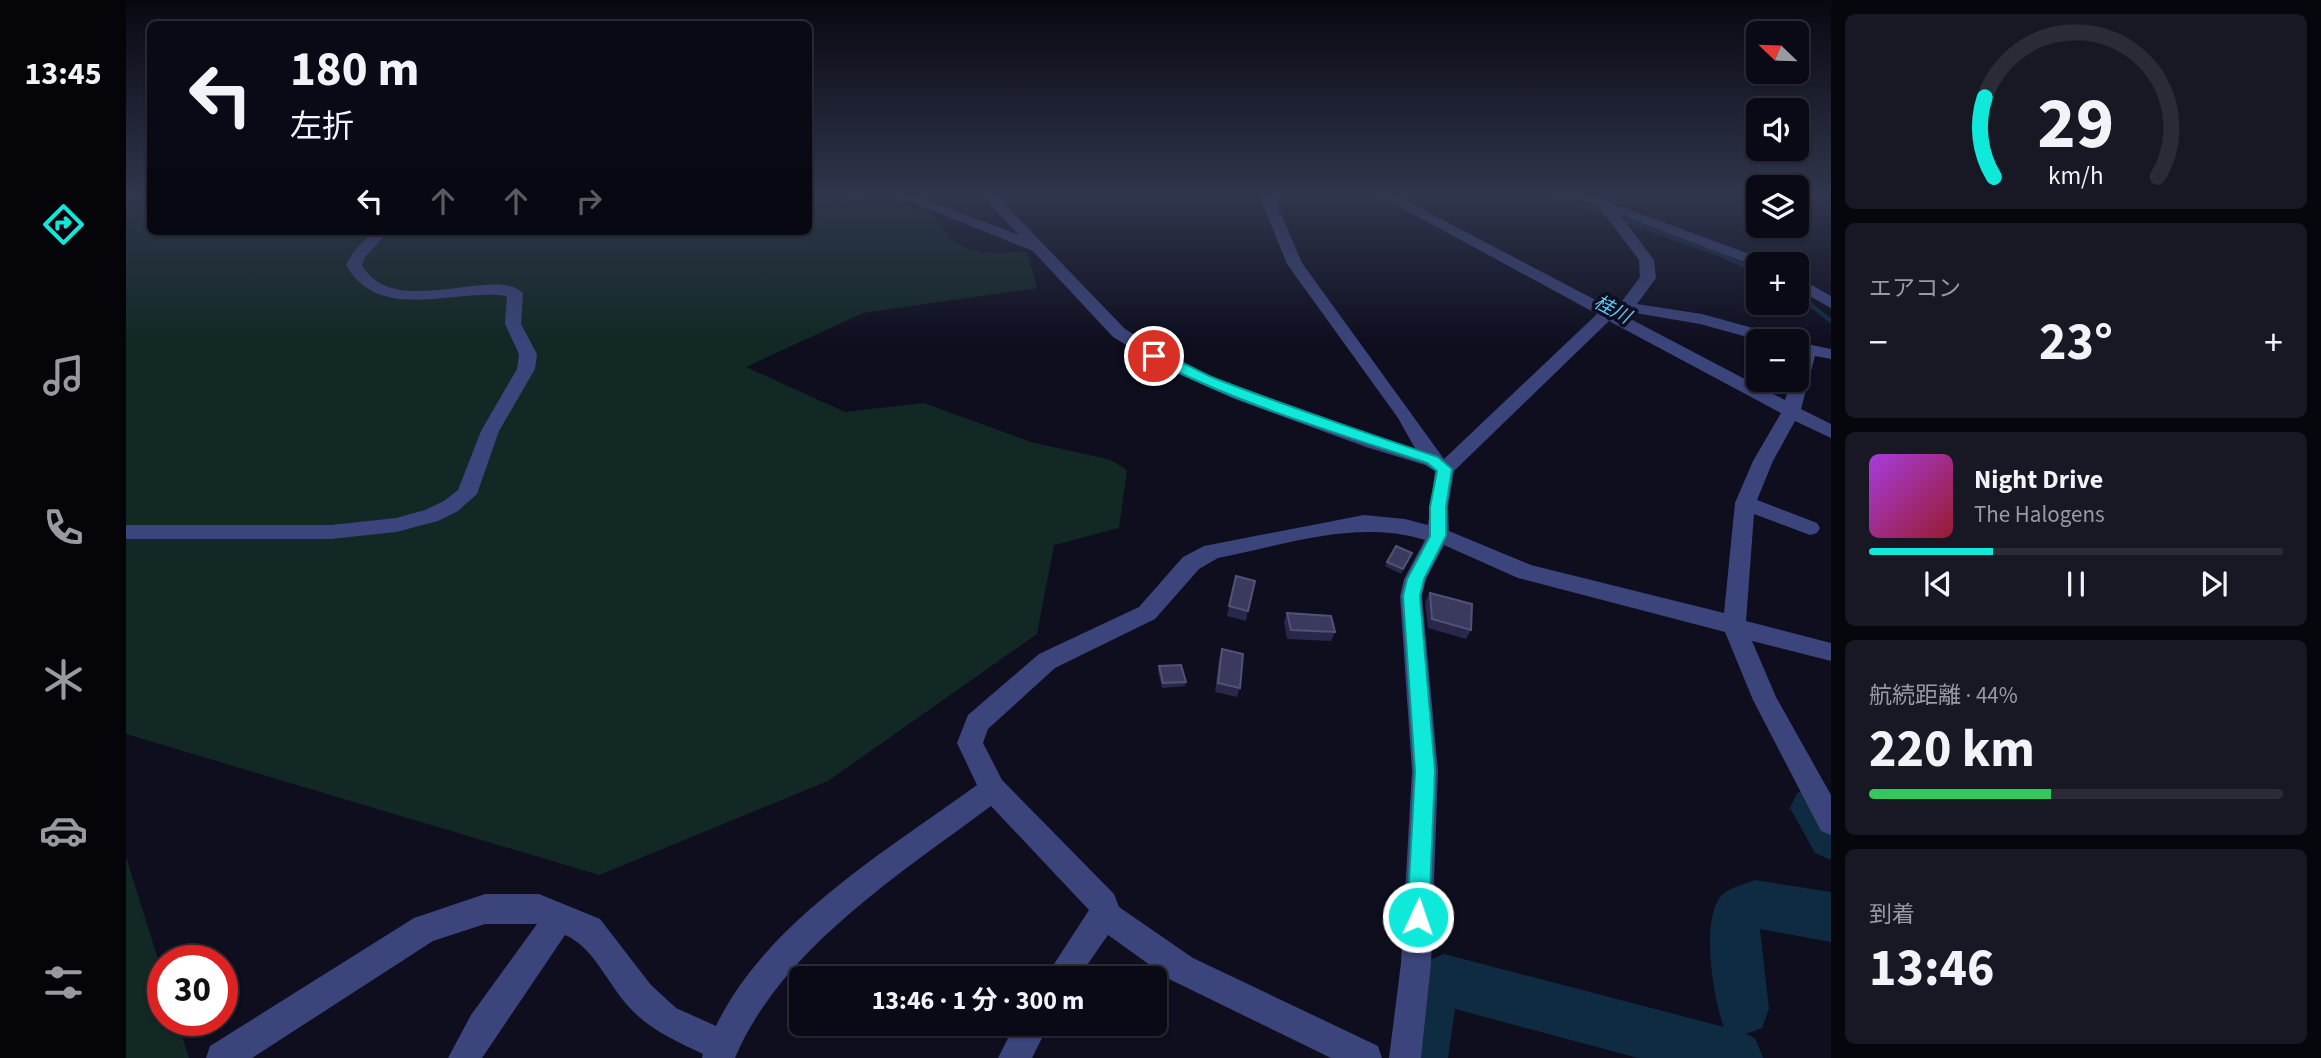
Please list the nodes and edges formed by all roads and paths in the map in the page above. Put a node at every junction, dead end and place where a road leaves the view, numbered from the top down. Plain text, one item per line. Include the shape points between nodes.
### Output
1 (369, 244) edge
2 (1024, 244) edge
3 (1035, 244) edge
4 (1287, 244) edge
5 (1485, 244) edge
6 (1633, 244) edge
7 (1713, 244) edge
8 (1038, 248) junction
9 (1746, 257) edge
10 (1809, 289) edge
11 (1831, 303) edge
12 (1620, 311) junction
13 (1746, 332) edge
14 (1809, 349) edge
15 (1831, 354) edge
16 (1795, 392) edge
17 (1793, 407) junction
18 (1831, 432) edge
19 (1438, 464) junction
20 (1745, 503) junction
21 (1810, 528) dead end
22 (126, 532) edge
23 (1438, 536) junction
24 (1736, 626) junction
25 (1831, 652) edge
26 (993, 789) junction
27 (1831, 822) edge
28 (1104, 915) junction
29 (561, 916) junction
30 (1068, 966) edge
31 (1026, 1036) edge
32 (720, 1053) edge
33 (222, 1058) edge
34 (464, 1058) edge
35 (1014, 1058) edge
36 (1366, 1058) edge
37 (1405, 1058) edge

1 - 22 street via 354,265 356,276 369,286 399,294 515,293 513,324 528,354 527,369 490,430 467,494 431,516 331,533
2 - 8 street
3 - 8 street
4 - 19 street via 1295,264
5 - 12 street
6 - 12 street via 1649,269 1648,278
7 - 9 street
8 - 19 street via 1118,333 1139,348 1271,406
10 - 11 street
12 - 13 street via 1702,319
12 - 17 street
12 - 19 street via 1601,318
14 - 15 street
16 - 17 street
17 - 18 street
17 - 20 street
19 - 23 street
20 - 21 street
20 - 24 street
23 - 24 street via 1526,572
23 - 26 street via 1405,526 1364,522 1212,551 1191,563 1147,613 1047,661 977,723 970,743
23 - 37 street via 1411,596 1425,771 1416,963
24 - 25 street
24 - 27 street via 1765,700
26 - 28 street via 1104,904
26 - 32 street via 868,881 787,952 741,1008
28 - 30 street
28 - 36 street via 1182,969
29 - 32 street via 589,930 640,996 665,1019
29 - 33 street via 539,909 485,909 425,929
29 - 34 street
31 - 35 street

